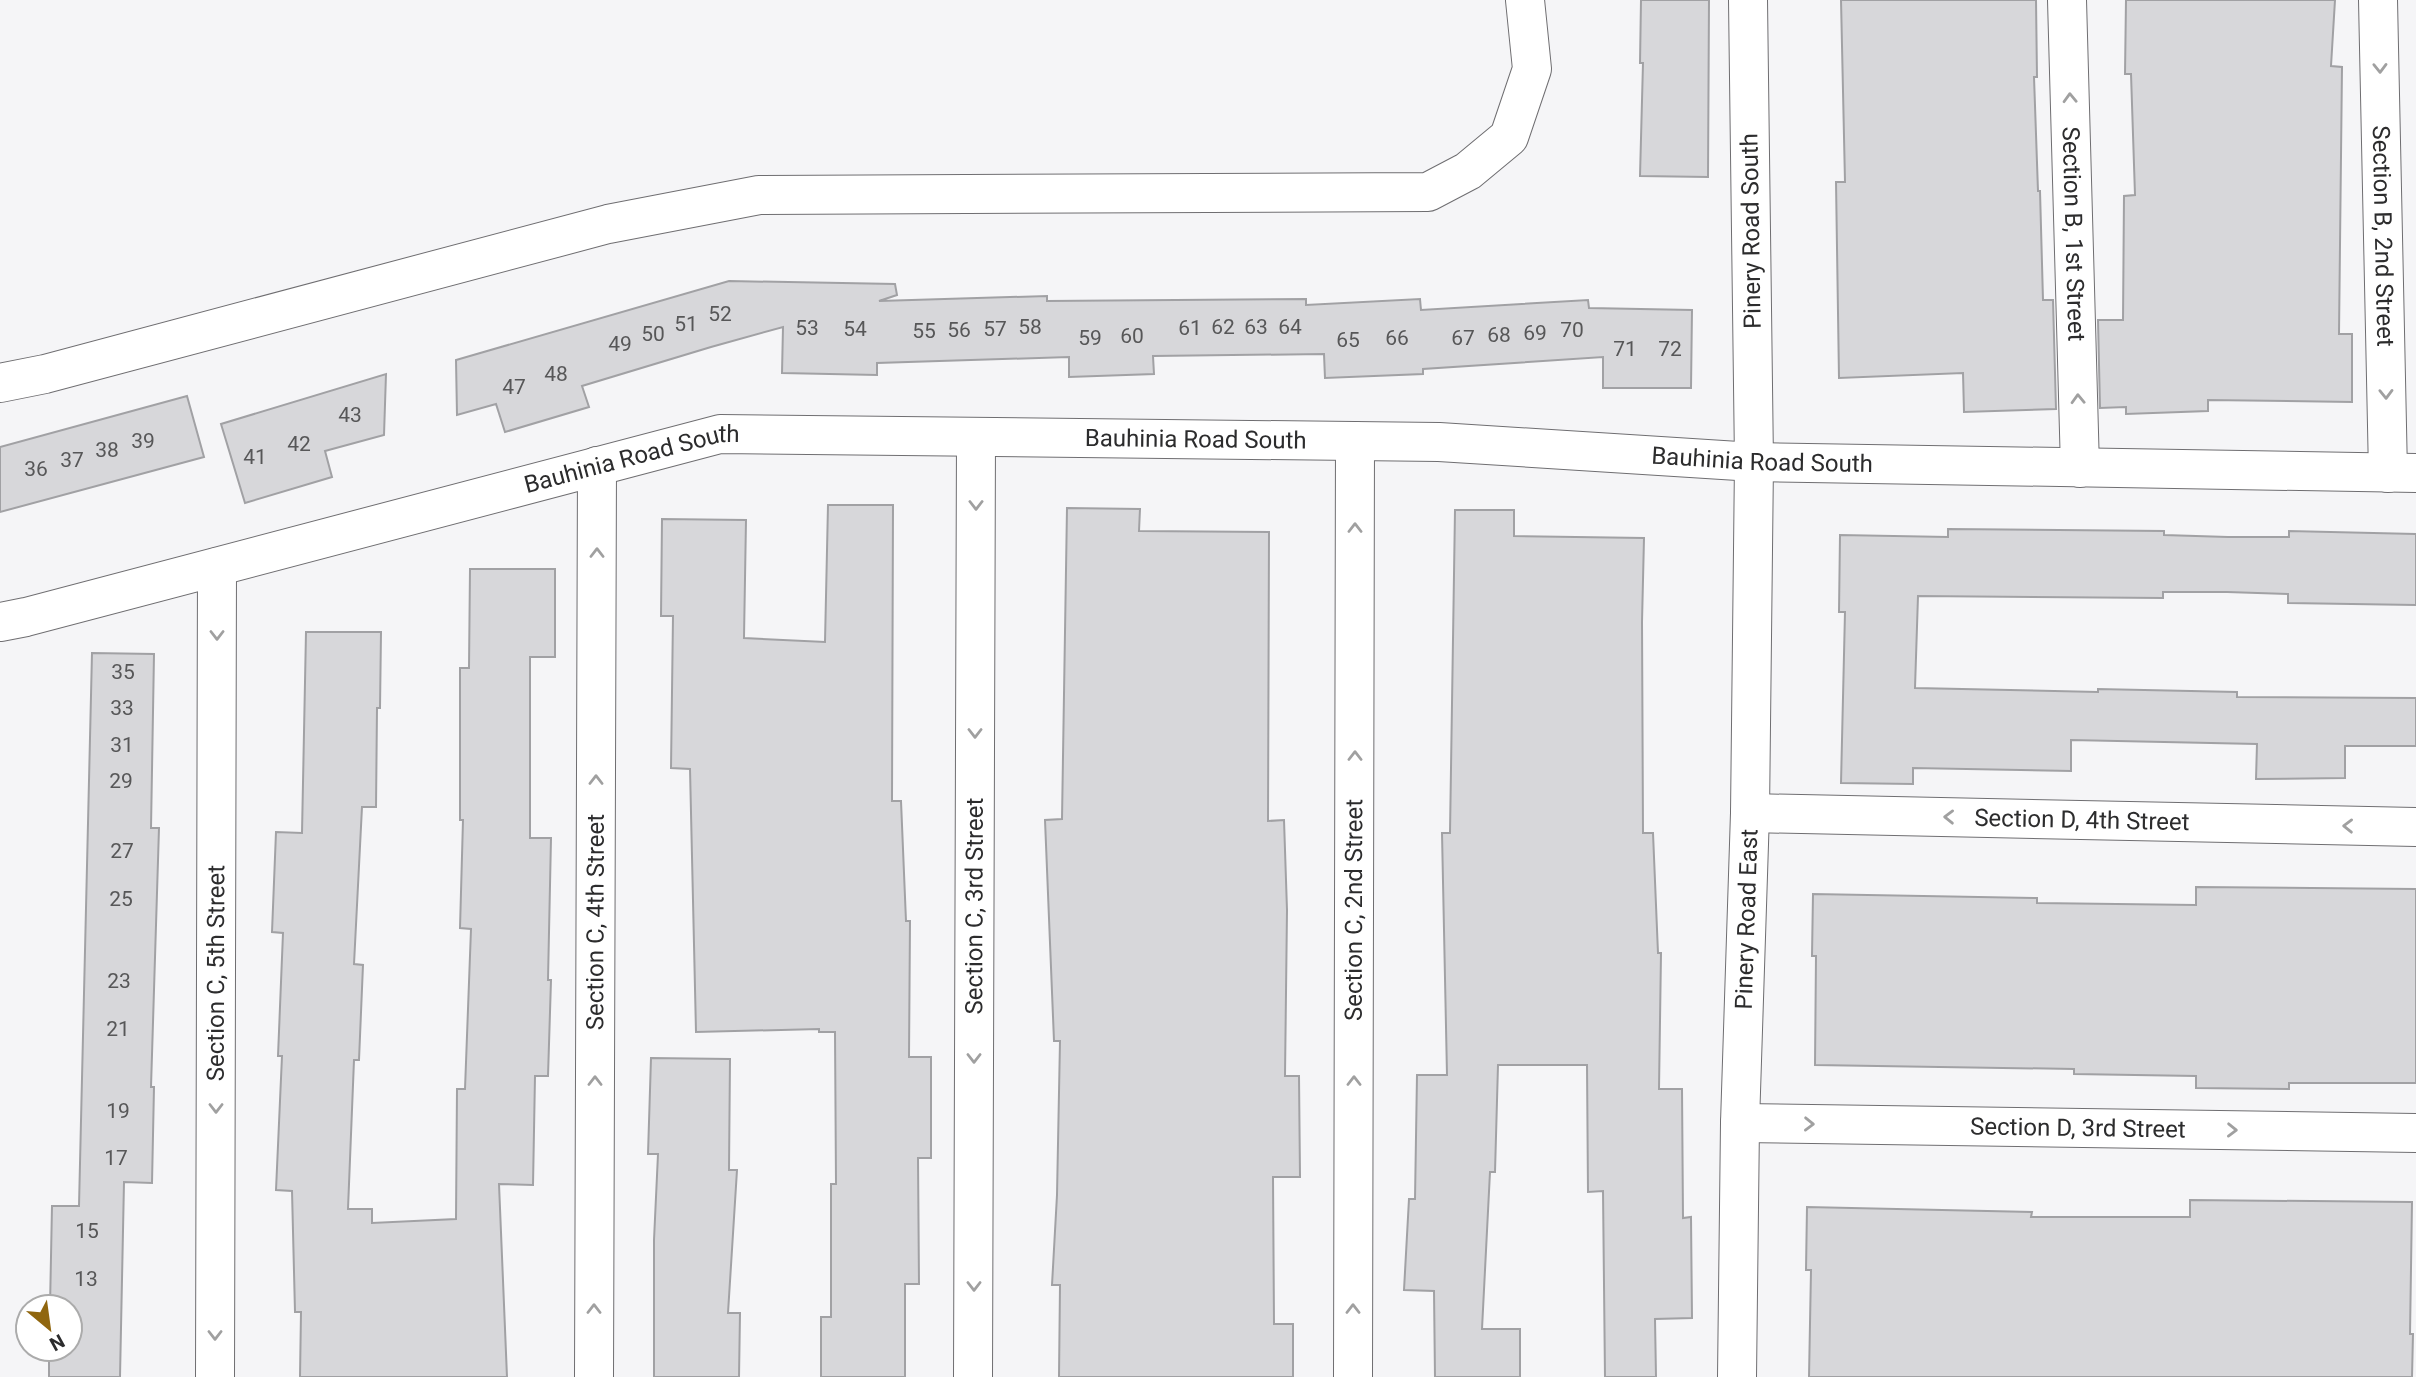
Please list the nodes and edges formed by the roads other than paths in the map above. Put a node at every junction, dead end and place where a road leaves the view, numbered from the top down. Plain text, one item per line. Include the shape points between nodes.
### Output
1 (1525, 0) edge
2 (1748, 0) edge
3 (2067, 0) edge
4 (2378, 0) edge
5 (0, 383) edge
6 (976, 437) junction
7 (1355, 441) junction
8 (1754, 461) junction
9 (597, 466) junction
10 (2080, 468) junction
11 (2402, 473) edge
12 (217, 567) junction
13 (0, 622) edge
14 (1750, 813) junction
15 (2416, 827) edge
16 (1740, 1124) junction
17 (2416, 1133) edge
18 (215, 1377) edge
19 (594, 1377) edge
20 (973, 1377) edge
21 (1353, 1377) edge
22 (1737, 1377) edge

1 - 5 street via 1532,69 1509,136 1468,171 1428,192 759,195 608,224
2 - 8 street, Pinery Road South
10 -> 3 street, Section B, 1st Street
4 -> 11 street, Section B, 2nd Street
6 - 7 street, Bauhinia Road South
6 - 9 street, Bauhinia Road South via 720,434
6 -> 20 street, Section C, 3rd Street
7 - 8 street, Bauhinia Road South
21 -> 7 street, Section C, 2nd Street
8 - 10 street, Bauhinia Road South
8 - 14 street, Pinery Road East
9 - 12 street, Bauhinia Road South
19 -> 9 street, Section C, 4th Street
10 - 11 street, Bauhinia Road South
12 - 13 street, Bauhinia Road South
12 -> 18 street, Section C, 5th Street
15 -> 14 street, Section D, 4th Street
14 - 16 street, Pinery Road East
16 -> 17 street, Section D, 3rd Street
16 - 22 street, Pinery Road East

